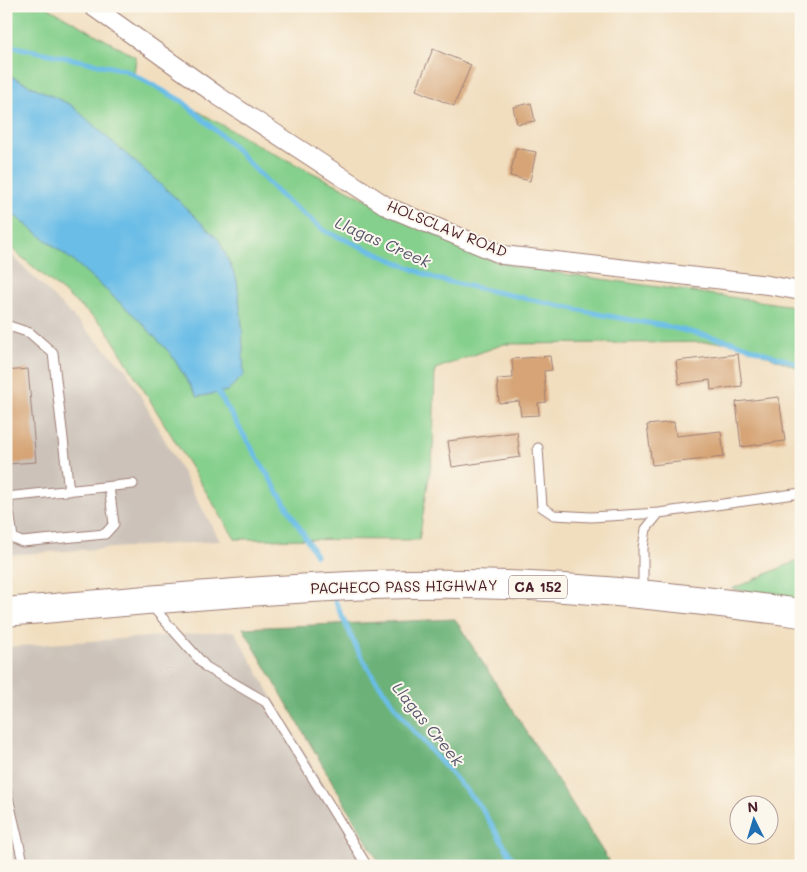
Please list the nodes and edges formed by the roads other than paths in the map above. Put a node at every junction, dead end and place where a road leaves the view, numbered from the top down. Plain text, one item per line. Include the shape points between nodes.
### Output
1 (92, 6) edge
2 (801, 291) edge
3 (6, 325) edge
4 (538, 448) dead end
5 (133, 484) dead end
6 (109, 487) junction
7 (69, 490) junction
8 (801, 493) edge
9 (6, 497) edge
10 (659, 513) junction
11 (643, 594) junction
12 (147, 601) junction
13 (6, 612) edge
14 (801, 613) edge
15 (6, 790) edge
16 (24, 866) edge
17 (367, 866) edge

1 - 2 street, HOLSCLAW ROAD via 218,96 388,207 503,255
3 - 7 lane via 30,332 53,353
4 - 10 lane via 542,507 554,515 591,517
5 - 6 lane
6 - 7 lane
6 - 9 lane via 114,524 105,534 22,542 13,538
7 - 9 lane
8 - 10 lane
10 - 11 lane via 646,529
11 - 12 highway, PACHECO PASS HIGHWAY / CA 152 via 580,588 411,584 274,590
11 - 14 highway, PACHECO PASS HIGHWAY / CA 152
12 - 13 highway, PACHECO PASS HIGHWAY / CA 152
12 - 17 lane via 206,667 266,702
15 - 16 lane

